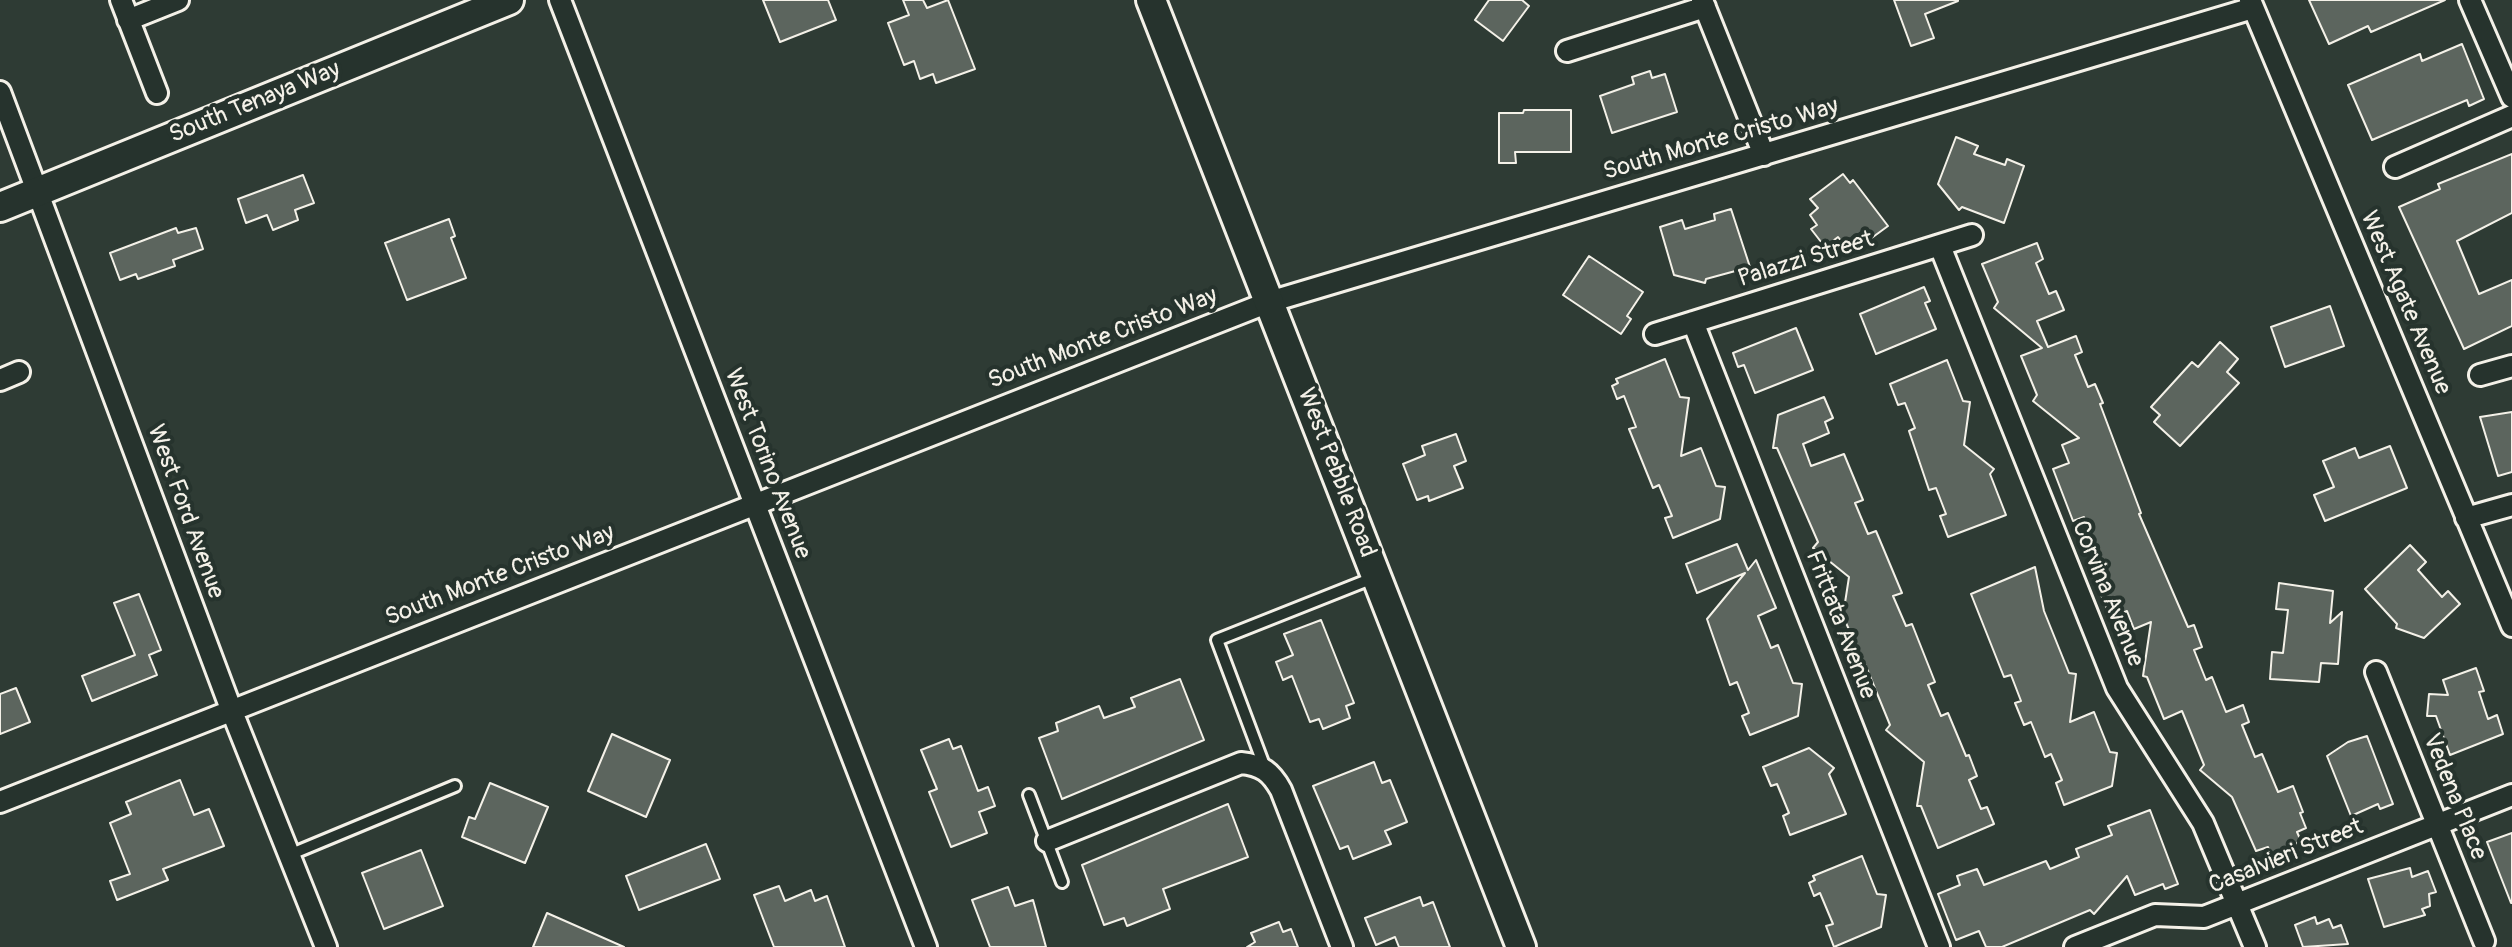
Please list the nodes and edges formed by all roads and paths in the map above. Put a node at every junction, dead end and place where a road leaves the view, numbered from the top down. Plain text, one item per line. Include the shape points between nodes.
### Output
1 (121, 0) edge
2 (178, 0) edge
3 (509, 0) edge
4 (560, 0) edge
5 (1151, 0) edge
6 (2470, 0) edge
7 (1703, 4) edge
8 (2252, 4) edge
9 (128, 20) junction
10 (1567, 51) dead end
11 (0, 92) edge
12 (157, 93) dead end
13 (2512, 97) edge
14 (2512, 116) edge
15 (1764, 155) junction
16 (2395, 167) dead end
17 (38, 191) junction
18 (0, 207) edge
19 (1972, 235) dead end
20 (1940, 246) junction
21 (1269, 302) junction
22 (1693, 322) junction
23 (1655, 334) dead end
24 (2512, 366) edge
25 (2480, 375) dead end
26 (755, 504) junction
27 (2512, 505) edge
28 (2466, 518) junction
29 (1376, 576) junction
30 (2512, 626) edge
31 (2376, 672) dead end
32 (231, 709) junction
33 (1265, 769) junction
34 (455, 786) dead end
35 (1029, 795) dead end
36 (2512, 795) edge
37 (0, 802) edge
38 (2437, 825) junction
39 (1047, 841) junction
40 (289, 855) junction
41 (1062, 882) dead end
42 (2239, 903) junction
43 (2484, 941) dead end
44 (326, 947) edge
45 (926, 947) edge
46 (1342, 947) edge
47 (1521, 947) edge
48 (1939, 947) edge
49 (2075, 947) edge
50 (2255, 947) edge

1 - 9 street
2 - 9 street
3 - 17 street, South Tenaya Way
4 - 26 street, West Torino Avenue
5 - 21 street, West Pebble Road
6 - 13 street
7 - 10 street
7 - 15 street
8 - 15 street, South Monte Cristo Way
8 - 28 street, West Agate Avenue
9 - 12 street
11 - 17 street, West Ford Avenue
14 - 16 street
15 - 21 street, South Monte Cristo Way
17 - 18 street, South Tenaya Way
17 - 32 street, West Ford Avenue
19 - 20 street, Palazzi Street
20 - 22 street, Palazzi Street
20 - 42 street, Corvina Avenue via 2117,688 2203,823
21 - 26 street, South Monte Cristo Way
21 - 29 street, West Pebble Road
22 - 23 street, Palazzi Street
22 - 48 street, Frittata Avenue
24 - 25 street
26 - 32 street, South Monte Cristo Way
26 - 45 street, West Torino Avenue
27 - 28 street
28 - 30 street, West Agate Avenue
29 - 33 lane via 1217,640
29 - 47 street, West Pebble Road
31 - 38 street, Vedena Place
32 - 37 street, South Monte Cristo Way
32 - 40 street, West Ford Avenue
33 - 39 street via 1241,763
33 - 46 street via 1281,790
34 - 40 lane
35 - 39 lane
36 - 38 street, Casalvieri Street
38 - 42 street, Casalvieri Street
38 - 43 street, Vedena Place
39 - 41 lane
40 - 44 street, West Ford Avenue
42 - 49 street, Casalvieri Street via 2204,917 2155,915
42 - 50 street, Corvina Avenue

